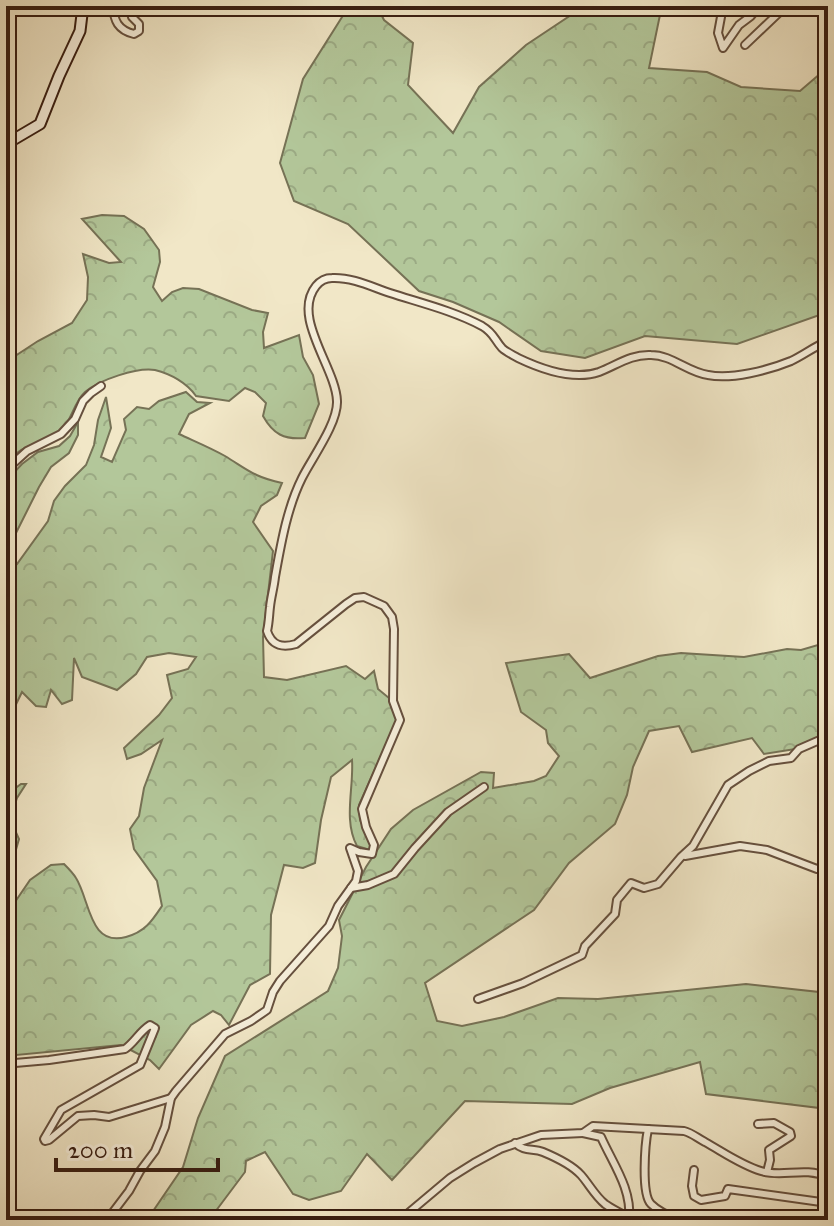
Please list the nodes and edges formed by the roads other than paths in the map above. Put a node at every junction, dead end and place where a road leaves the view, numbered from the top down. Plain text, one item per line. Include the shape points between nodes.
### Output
1 (113, 6) edge
2 (129, 6) edge
3 (458, 6) edge
4 (498, 6) edge
5 (723, 6) edge
6 (759, 6) edge
7 (787, 6) edge
8 (796, 6) edge
9 (84, 10) edge
10 (745, 45) dead end
11 (6, 144) edge
12 (828, 199) edge
13 (828, 210) edge
14 (828, 341) edge
15 (101, 386) dead end
16 (6, 470) edge
17 (828, 738) edge
18 (484, 787) dead end
19 (681, 857) junction
20 (828, 866) edge
21 (351, 888) junction
22 (478, 999) dead end
23 (6, 1078) edge
24 (171, 1098) junction
25 (758, 1124) dead end
26 (648, 1129) junction
27 (583, 1133) junction
28 (515, 1143) junction
29 (694, 1170) dead end
30 (767, 1172) junction
31 (828, 1177) edge
32 (828, 1203) edge
33 (630, 1219) edge
34 (107, 1220) edge
35 (400, 1220) edge
36 (679, 1220) edge

1 - 2 street via 120,28 134,34 139,24
3 - 4 street via 466,11
5 - 6 street via 718,33 723,48
7 - 8 street
7 - 10 street
9 - 11 street via 40,124
12 - 13 street via 822,206
14 - 21 street via 790,361 744,374 707,375 652,355 599,372 569,374 516,357 493,333 454,314 350,280 331,278 314,288 309,318 337,402 294,497 267,631 276,645 296,644 355,598 384,606 392,617 393,701 400,720 362,809 372,854 350,848 358,871
15 - 16 street via 83,401 61,434 27,451
17 - 19 street via 799,749 791,758 769,761 728,785 693,846
18 - 21 street via 448,812 394,874
19 - 20 street via 740,846 817,869
19 - 22 street via 658,884 644,888 631,883 617,900 615,914 582,955
21 - 24 street via 329,926 273,992 267,1010 225,1034
23 - 24 street via 15,1063 125,1049 150,1025 155,1028 140,1065 61,1110 44,1139 78,1116 109,1117
24 - 34 street via 155,1151
25 - 30 street via 774,1123 791,1136 769,1150
26 - 27 street via 593,1126
26 - 30 street via 692,1133
26 - 36 street via 648,1202
27 - 28 street via 541,1135
27 - 33 street via 601,1137 628,1194
28 - 33 street via 579,1173 598,1198
28 - 35 street via 450,1178
29 - 32 street via 694,1196 701,1200 725,1196 728,1189
30 - 31 street via 806,1171

